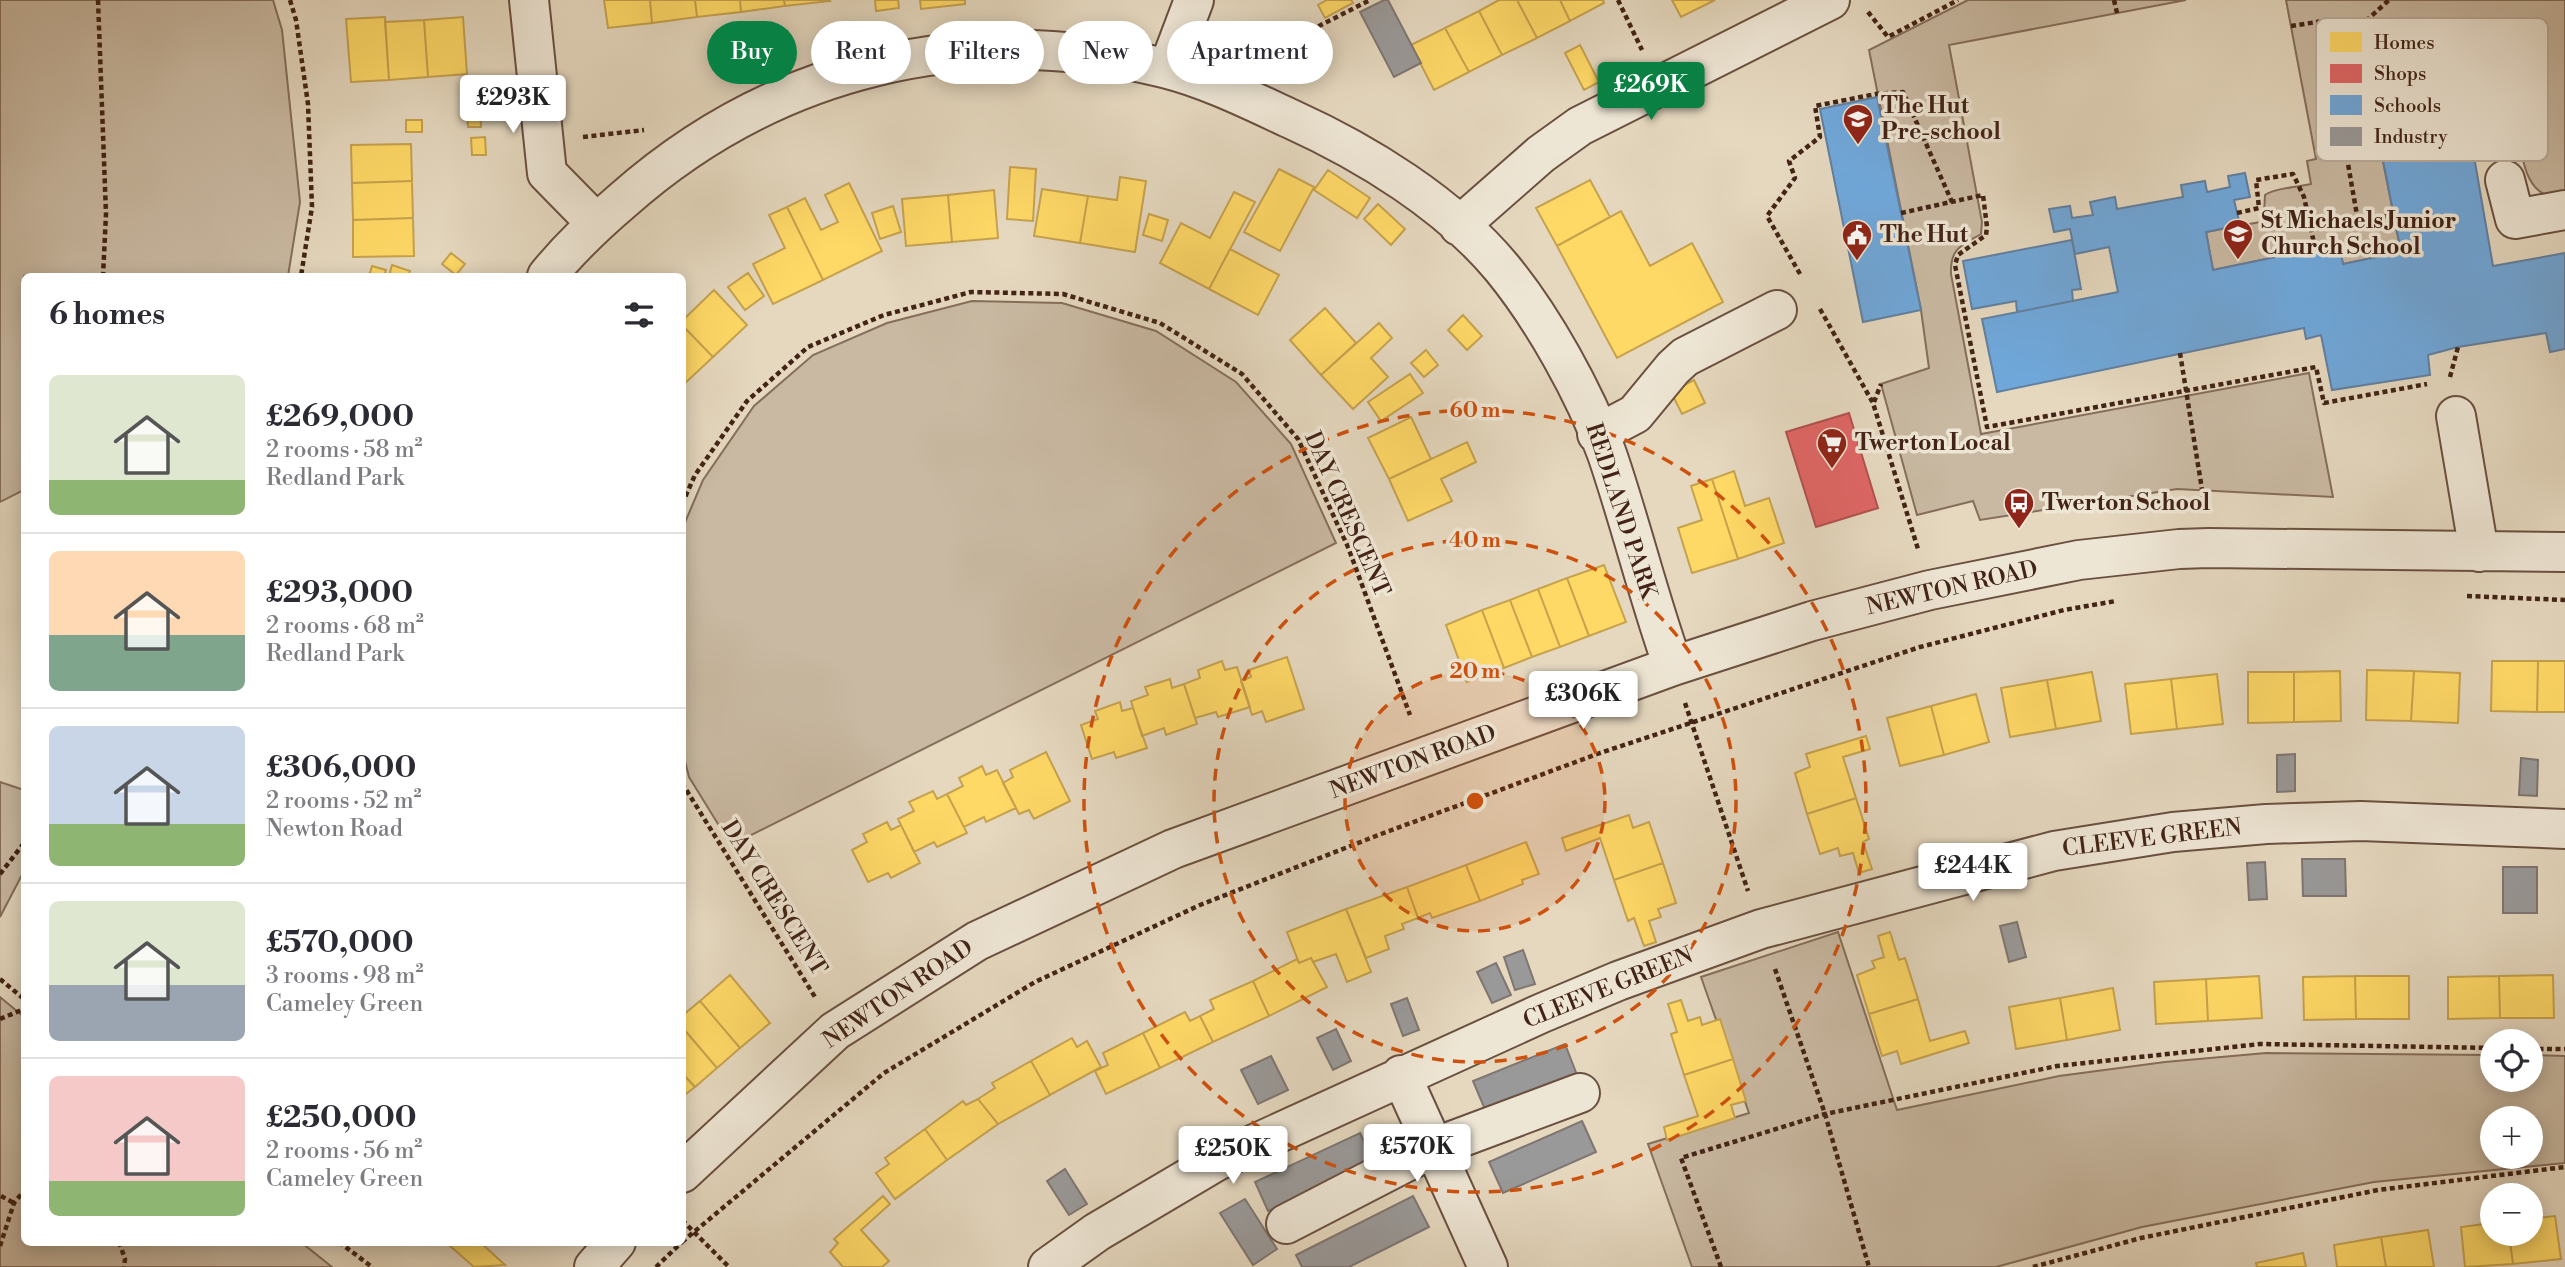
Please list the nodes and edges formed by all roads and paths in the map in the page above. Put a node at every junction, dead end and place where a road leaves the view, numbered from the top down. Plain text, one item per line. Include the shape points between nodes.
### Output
1 (98, 0) edge
2 (290, 0) edge
3 (529, 0) edge
4 (1194, 0) edge
5 (1370, 0) edge
6 (1618, 0) edge
7 (1958, 0) edge
8 (2113, 0) edge
9 (2389, 0) edge
10 (1846, 2) edge
11 (2117, 13) dead end
12 (2369, 18) edge
13 (1186, 21) edge
14 (2316, 22) edge
15 (2291, 26) dead end
16 (1167, 69) edge
17 (1212, 84) edge
18 (1659, 84) junction
19 (1269, 109) junction
20 (705, 137) junction
21 (543, 141) junction
22 (2348, 161) edge
23 (2505, 180) dead end
24 (1952, 202) junction
25 (2565, 210) edge
26 (1901, 213) dead end
27 (2237, 213) dead end
28 (2393, 215) dead end
29 (2358, 221) junction
30 (596, 223) junction
31 (1460, 226) junction
32 (2311, 230) junction
33 (2315, 248) dead end
34 (103, 273) edge
35 (301, 273) edge
36 (550, 273) edge
37 (1807, 286) dead end
38 (1813, 298) dead end
39 (1777, 310) dead end
40 (2180, 353) dead end
41 (2437, 383) dead end
42 (1881, 384) dead end
43 (2187, 391) junction
44 (1873, 403) junction
45 (2456, 416) dead end
46 (1597, 433) junction
47 (686, 495) edge
48 (2209, 548) junction
49 (2479, 552) junction
50 (2565, 552) edge
51 (1930, 590) junction
52 (2454, 596) dead end
53 (2122, 600) dead end
54 (2565, 600) edge
55 (1673, 666) junction
56 (1410, 715) dead end
57 (1692, 723) junction
58 (686, 789) edge
59 (2565, 829) edge
60 (21, 847) edge
61 (0, 874) edge
62 (1761, 929) junction
63 (0, 979) edge
64 (21, 996) edge
65 (21, 1010) edge
66 (0, 1019) edge
67 (835, 1031) junction
68 (2480, 1048) edge
69 (2543, 1049) edge
70 (2565, 1049) edge
71 (1401, 1075) junction
72 (1580, 1093) dead end
73 (1825, 1114) junction
74 (1433, 1148) junction
75 (2565, 1167) edge
76 (686, 1169) edge
77 (21, 1195) edge
78 (1, 1196) edge
79 (14, 1203) junction
80 (686, 1223) edge
81 (1286, 1224) dead end
82 (695, 1230) junction
83 (686, 1238) edge
84 (0, 1246) edge
85 (120, 1246) edge
86 (344, 1246) edge
87 (612, 1246) edge
88 (678, 1246) edge
89 (124, 1267) edge
90 (372, 1267) edge
91 (594, 1267) edge
92 (656, 1267) edge
93 (729, 1267) edge
94 (1048, 1267) edge
95 (1488, 1267) edge
96 (1721, 1267) edge
97 (1869, 1267) edge
98 (2033, 1267) edge

1 - 34 path via 106,214
2 - 35 path via 308,104 311,169 312,207
3 - 21 street
4 - 13 street
5 - 19 path via 1272,50
6 - 18 path
7 - 10 path via 1888,37
8 - 11 path
9 - 12 path
10 - 18 street
14 - 15 path
16 - 20 street, REDLAND PARK via 1041,50 933,54 891,61 802,89
17 - 19 street, REDLAND PARK
18 - 31 street via 1561,138
19 - 31 street, REDLAND PARK via 1366,158
20 - 21 path via 678,126
20 - 30 street, REDLAND PARK via 653,173
21 - 30 street via 547,173
22 - 29 path
23 - 25 street via 2515,219
24 - 26 path
24 - 37 path via 1903,92 1815,106 1820,137 1789,161 1796,178 1767,216
24 - 43 path via 1983,195 1986,235 1958,255 1955,265 1987,428
27 - 32 path via 2259,208 2256,180 2293,174
28 - 29 path
29 - 32 path
30 - 36 street, REDLAND PARK
31 - 46 street, REDLAND PARK via 1501,267 1527,303 1566,367
32 - 33 path
38 - 44 path
39 - 46 street via 1685,357 1635,414
40 - 43 path
41 - 43 path via 2324,404 2316,367
42 - 44 path
43 - 48 path
44 - 51 path
45 - 49 street
46 - 55 street, REDLAND PARK
47 - 56 path, DAY CRESCENT via 747,401 808,347 884,315 971,292 1063,294 1160,323 1242,374 1298,439 1348,547
48 - 49 street, NEWTON ROAD
48 - 51 street, NEWTON ROAD via 2079,560
49 - 50 street, NEWTON ROAD
51 - 55 street, NEWTON ROAD via 1812,621
52 - 54 path
53 - 57 path via 1920,647
55 - 57 path
55 - 67 street, NEWTON ROAD via 1173,849 977,941
57 - 62 path
57 - 82 path via 1381,834 1200,905 1035,982 884,1073
58 - 67 path, DAY CRESCENT
59 - 62 street, CLEEVE GREEN via 2361,821 2173,832 2054,851
60 - 61 path
62 - 71 street, CLEEVE GREEN via 1618,981
62 - 73 path
63 - 64 path
65 - 66 path
67 - 76 street, NEWTON ROAD
68 - 73 path via 2260,1044 2057,1066
69 - 70 path
71 - 74 street
71 - 94 street, CLEEVE GREEN via 1217,1161 1097,1232
72 - 74 street
73 - 96 path via 1681,1157
73 - 97 path
74 - 81 street
74 - 95 street
75 - 98 path via 2378,1190 2141,1238
77 - 79 path
78 - 79 path
79 - 84 path
80 - 82 path
82 - 83 path
82 - 93 path
85 - 89 path
86 - 90 path
87 - 91 street
88 - 92 path

